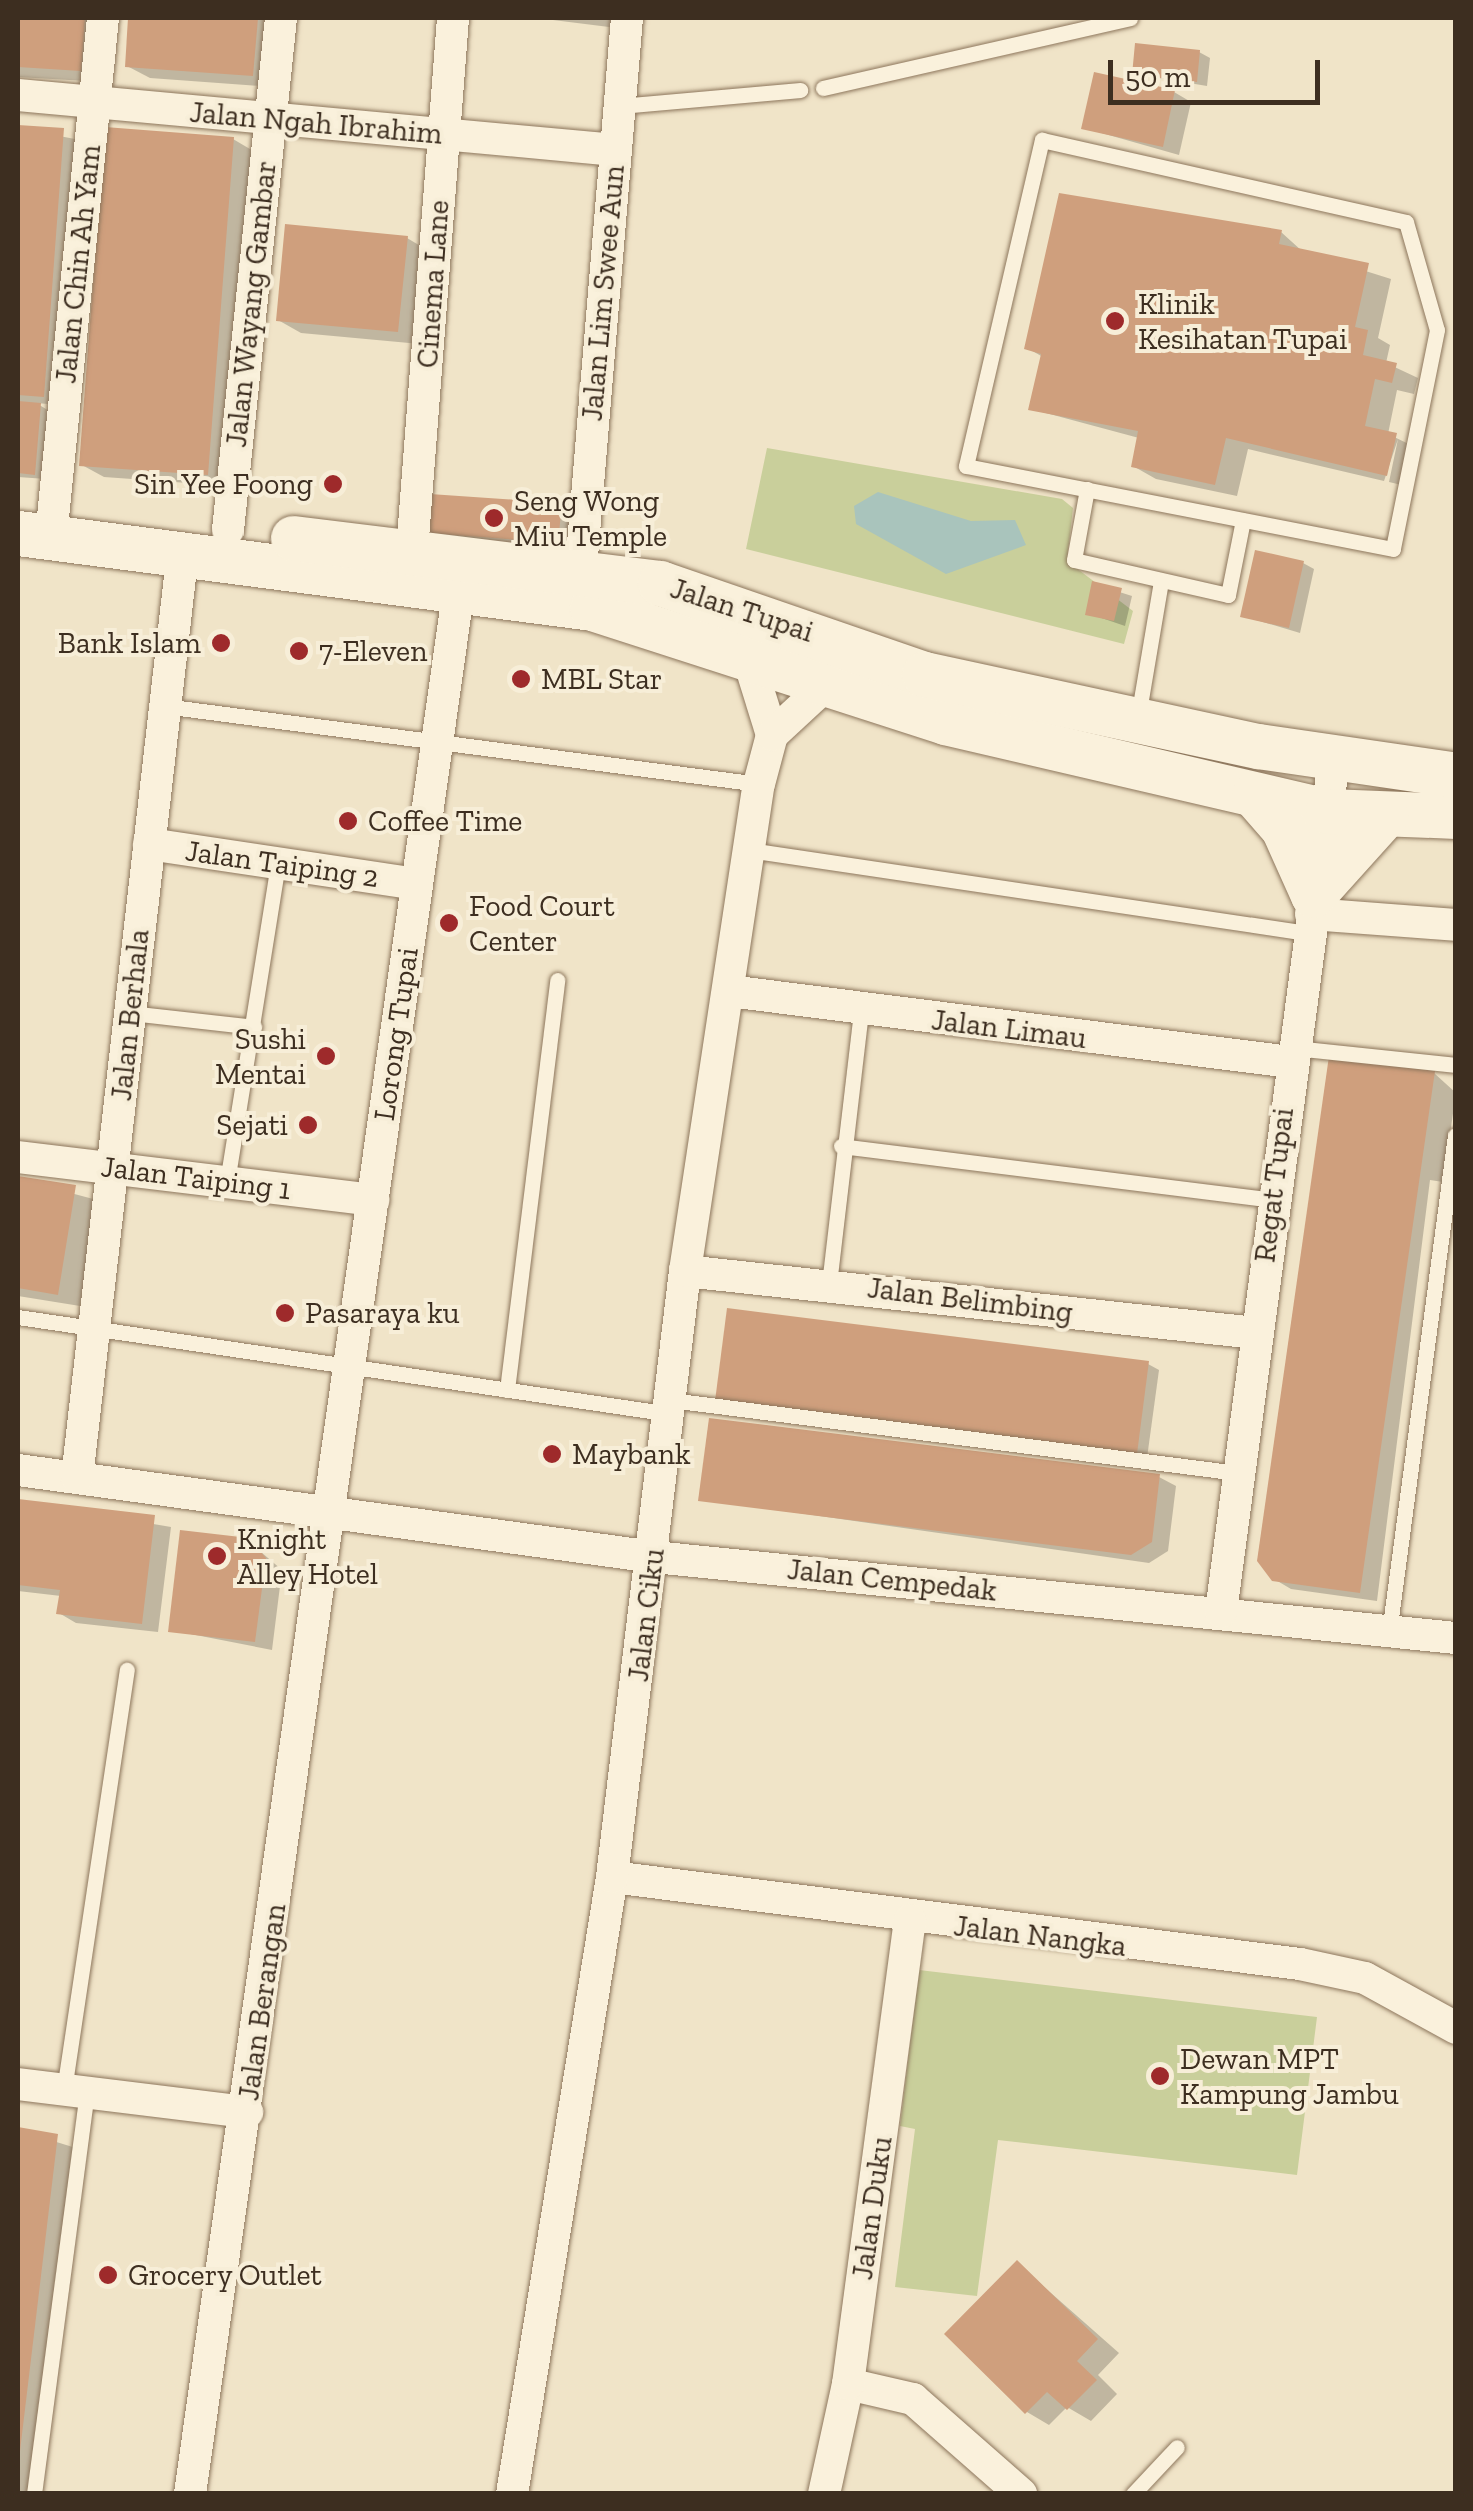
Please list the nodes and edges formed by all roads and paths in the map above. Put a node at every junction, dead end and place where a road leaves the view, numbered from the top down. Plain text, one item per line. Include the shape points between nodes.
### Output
1 (103, 18) edge
2 (281, 18) edge
3 (453, 18) edge
4 (626, 18) edge
5 (1130, 18) edge
6 (823, 88) dead end
7 (800, 90) dead end
8 (18, 95) edge
9 (94, 102) junction
10 (619, 106) junction
11 (270, 118) junction
12 (444, 135) junction
13 (615, 150) junction
14 (1088, 489) junction
15 (1244, 520) junction
16 (35, 522) edge
17 (228, 530) junction
18 (183, 551) junction
19 (412, 551) junction
20 (581, 568) junction
21 (461, 574) junction
22 (1161, 581) junction
23 (746, 651) junction
24 (826, 685) junction
25 (164, 706) junction
26 (772, 735) junction
27 (1133, 742) junction
28 (436, 743) junction
29 (1334, 760) junction
30 (1456, 775) edge
31 (760, 784) junction
32 (1254, 796) junction
33 (1328, 811) junction
34 (1385, 815) junction
35 (1456, 816) edge
36 (149, 844) junction
37 (749, 850) junction
38 (278, 863) junction
39 (416, 884) junction
40 (1310, 914) junction
41 (1456, 925) edge
42 (557, 980) dead end
43 (730, 991) junction
44 (861, 1012) junction
45 (130, 1013) junction
46 (254, 1027) junction
47 (1290, 1054) junction
48 (1456, 1065) edge
49 (1456, 1135) edge
50 (841, 1146) junction
51 (18, 1157) edge
52 (112, 1166) junction
53 (228, 1182) junction
54 (374, 1200) junction
55 (1273, 1200) junction
56 (684, 1271) junction
57 (829, 1284) junction
58 (18, 1318) edge
59 (94, 1329) junction
60 (1256, 1333) junction
61 (350, 1366) junction
62 (507, 1390) junction
63 (670, 1407) junction
64 (18, 1470) edge
65 (1238, 1474) junction
66 (77, 1478) junction
67 (330, 1510) junction
68 (654, 1556) junction
69 (1221, 1612) junction
70 (1389, 1633) junction
71 (1456, 1638) edge
72 (127, 1670) dead end
73 (612, 1877) junction
74 (910, 1920) junction
75 (1456, 2028) edge
76 (18, 2084) edge
77 (75, 2092) junction
78 (246, 2112) junction
79 (848, 2384) junction
80 (1177, 2447) dead end
81 (34, 2494) edge
82 (190, 2494) edge
83 (512, 2494) edge
84 (824, 2494) edge
85 (1020, 2494) edge
86 (1133, 2494) edge

1 - 9 street, Jalan Chin Ah Yam
2 - 11 street, Jalan Wayang Gambar
3 - 12 street, Cinema Lane
4 - 10 street, Jalan Lim Swee Aun
5 - 6 lane
7 - 10 lane
8 - 9 street, Jalan Ngah Ibrahim
9 - 11 street, Jalan Ngah Ibrahim
9 - 16 street, Jalan Chin Ah Yam
10 - 13 street, Jalan Lim Swee Aun
11 - 12 street, Jalan Ngah Ibrahim
11 - 17 street, Jalan Wayang Gambar
12 - 13 street, Jalan Ngah Ibrahim
12 - 19 street, Cinema Lane
13 - 20 street, Jalan Lim Swee Aun
14 - 15 lane
14 - 15 lane via 966,466 1042,140 1406,222 1437,330 1394,550
14 - 22 lane via 1074,560
15 - 22 lane via 1228,595
16 - 17 main road, Jalan Tupai
16 - 18 main road, Jalan Tupai
17 - 19 main road, Jalan Tupai
18 - 21 main road, Jalan Tupai
18 - 25 street, Jalan Berhala
19 - 21 main road, Jalan Tupai
20 - 21 main road, Jalan Tupai
20 - 27 main road, Jalan Tupai via 730,602
21 - 23 main road
21 - 28 street, Lorong Tupai
22 - 27 lane
23 - 24 main road
23 - 26 street
24 - 26 street
24 - 27 main road
25 - 28 lane
25 - 36 street, Jalan Berhala
26 - 31 street, Jalan Ciku
27 - 29 main road, Jalan Tupai
27 - 32 main road
28 - 31 lane
28 - 39 street, Lorong Tupai
29 - 30 main road, Jalan Tupai
29 - 33 street, Regat Tupai
31 - 37 street, Jalan Ciku
32 - 33 main road
32 - 40 main road via 1283,828
33 - 34 main road
33 - 40 street, Regat Tupai
34 - 35 main road
34 - 40 main road
36 - 38 street, Jalan Taiping 2
36 - 45 street, Jalan Berhala
37 - 40 lane
37 - 43 street, Jalan Ciku
38 - 39 street, Jalan Taiping 2
38 - 46 lane
39 - 54 street, Lorong Tupai
40 - 41 street
40 - 47 street, Regat Tupai
42 - 62 lane
43 - 44 street, Jalan Limau
43 - 56 street, Jalan Ciku
44 - 47 street, Jalan Limau
44 - 50 lane
45 - 46 lane
45 - 52 street, Jalan Berhala
46 - 53 lane
47 - 48 lane
47 - 55 street, Regat Tupai
49 - 70 lane
50 - 55 lane
50 - 57 lane
51 - 52 street, Jalan Taiping 1
52 - 53 street, Jalan Taiping 1
52 - 59 street, Jalan Berhala
53 - 54 street, Jalan Taiping 1
54 - 61 street, Lorong Tupai
55 - 60 street, Regat Tupai
56 - 57 street, Jalan Belimbing
56 - 63 street, Jalan Ciku
57 - 60 street, Jalan Belimbing
58 - 59 lane
59 - 61 lane
59 - 66 street, Jalan Berhala
60 - 65 street, Regat Tupai
61 - 62 lane
61 - 67 street, Lorong Tupai
62 - 63 lane
63 - 65 lane
63 - 68 street, Jalan Ciku
64 - 66 street, Jalan Cempedak
65 - 69 street, Regat Tupai
66 - 67 street, Jalan Cempedak
67 - 68 street, Jalan Cempedak
67 - 78 street, Jalan Berangan
68 - 69 street, Jalan Cempedak
68 - 73 street, Jalan Ciku
69 - 70 street, Jalan Cempedak
70 - 71 street, Jalan Cempedak
72 - 77 lane
73 - 74 street, Jalan Nangka
73 - 83 street, Jalan Ciku
74 - 75 street, Jalan Nangka via 1300,1964 1365,1978
74 - 79 street, Jalan Duku
76 - 77 street
77 - 78 street
77 - 81 lane
78 - 82 street, Jalan Berangan
79 - 84 street, Jalan Duku
79 - 85 street via 913,2399
80 - 86 lane

